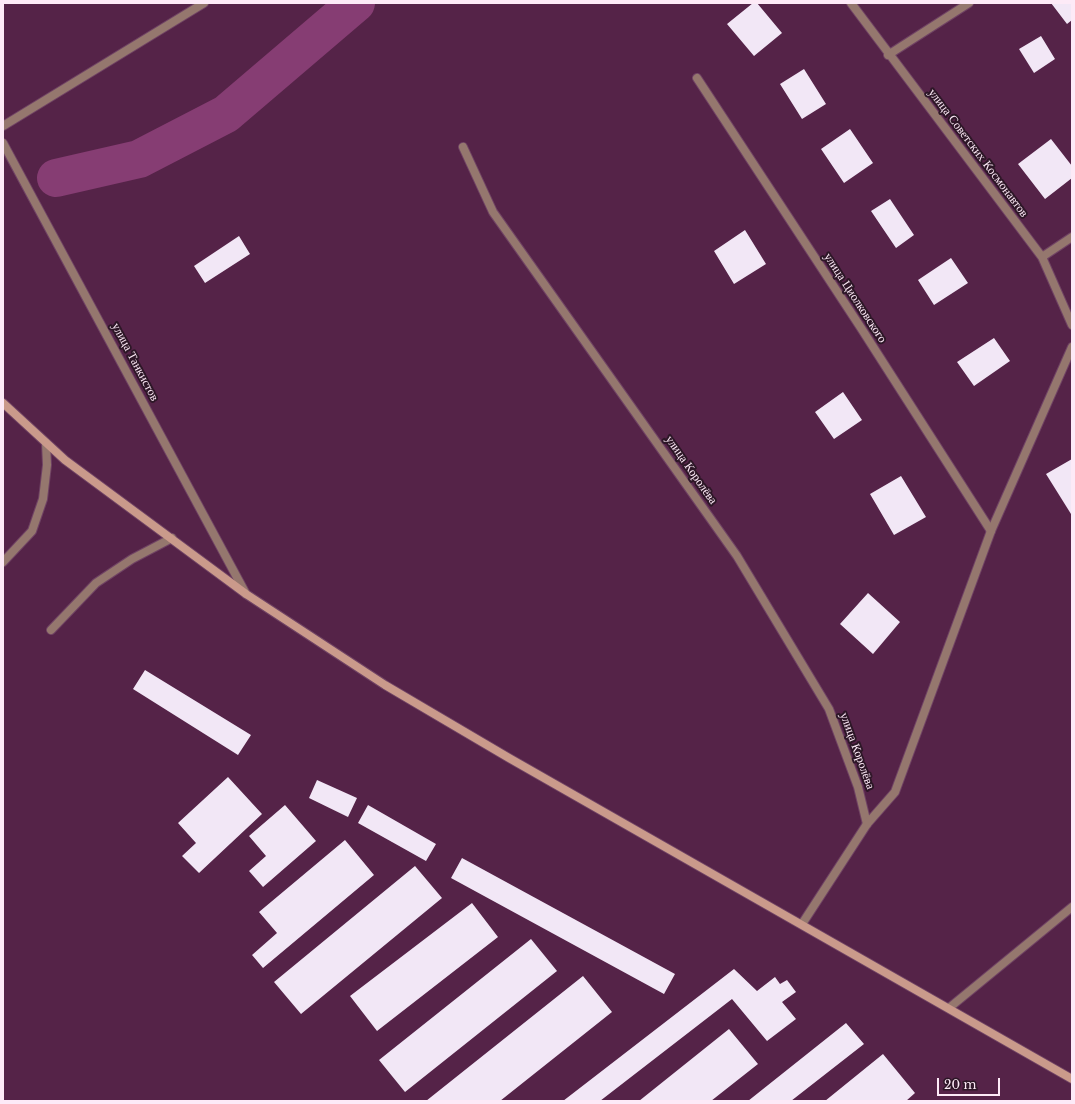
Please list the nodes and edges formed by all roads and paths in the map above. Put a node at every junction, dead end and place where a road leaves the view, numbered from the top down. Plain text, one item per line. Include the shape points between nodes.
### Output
1 (204, 3) edge
2 (851, 3) edge
3 (969, 3) edge
4 (888, 55) junction
5 (697, 78) dead end
6 (3, 126) edge
7 (3, 143) edge
8 (464, 147) dead end
9 (1072, 237) edge
10 (1042, 257) junction
11 (1072, 326) edge
12 (1072, 347) edge
13 (3, 403) edge
14 (46, 443) junction
15 (991, 531) junction
16 (172, 538) junction
17 (3, 562) edge
18 (246, 594) junction
19 (51, 630) dead end
20 (867, 824) junction
21 (1072, 907) edge
22 (802, 924) junction
23 (949, 1008) junction
24 (1072, 1079) edge

1 - 6 street
2 - 4 street, улица Советских Космонавтов
3 - 4 street
4 - 10 street, улица Советских Космонавтов
5 - 15 street, улица Циолковского
7 - 18 street, улица Танкистов
8 - 20 street, улица Королёва via 493,212 737,556 829,709 858,787
9 - 10 street
10 - 11 street, улица Советских Космонавтов
12 - 15 street
13 - 14 main road
14 - 16 main road via 65,460
14 - 17 street via 44,499 32,531
15 - 20 street via 895,792
16 - 18 main road
16 - 19 street via 132,559 96,583
18 - 22 main road via 386,686
20 - 22 street
21 - 23 street
22 - 23 main road
23 - 24 main road

